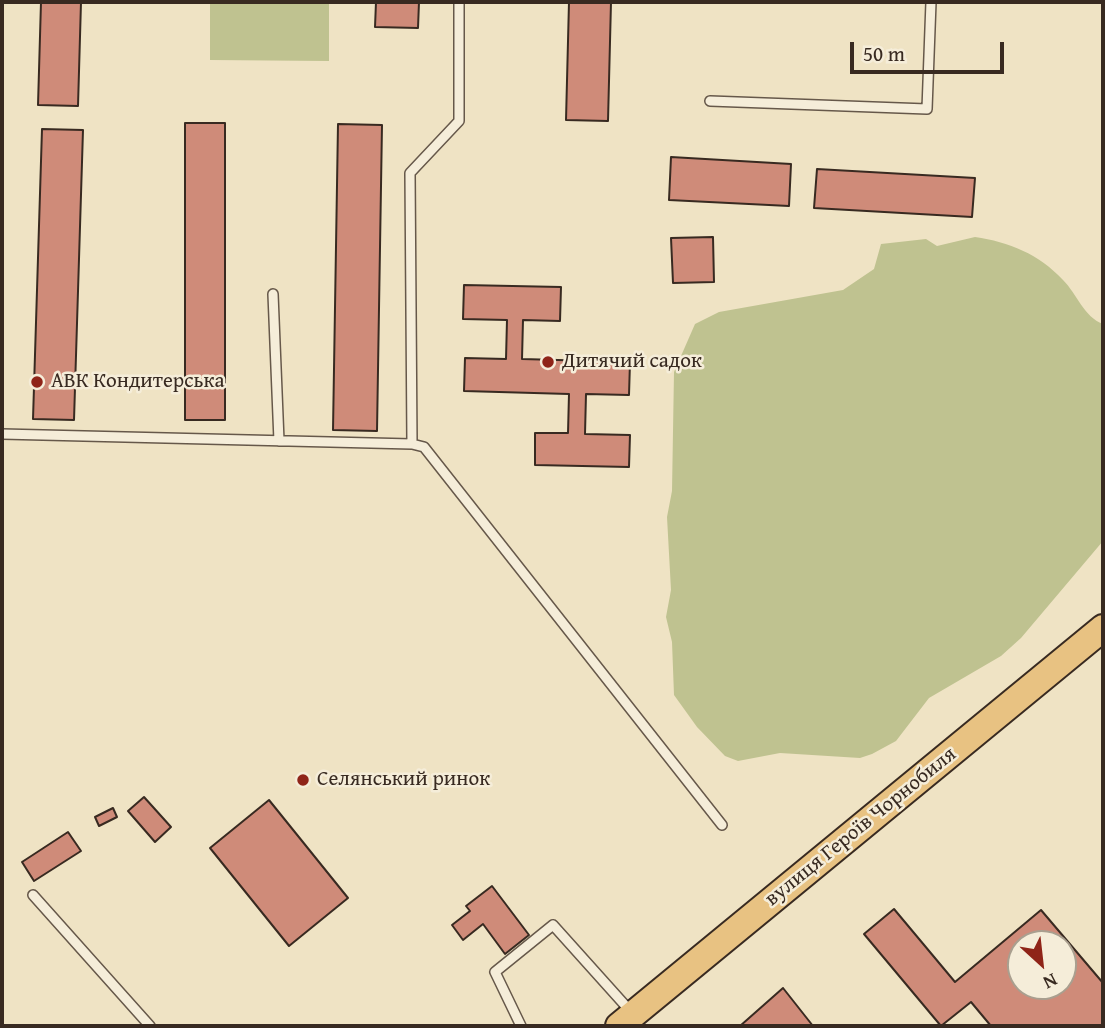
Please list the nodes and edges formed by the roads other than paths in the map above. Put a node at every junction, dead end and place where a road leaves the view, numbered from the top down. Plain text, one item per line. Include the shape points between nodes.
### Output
1 (459, 2) edge
2 (931, 2) edge
3 (710, 101) dead end
4 (273, 294) dead end
5 (2, 434) edge
6 (279, 441) junction
7 (412, 444) junction
8 (1103, 628) edge
9 (722, 825) dead end
10 (33, 895) dead end
11 (626, 1020) edge
12 (150, 1026) edge
13 (521, 1026) edge

1 - 7 lane via 460,121 410,173
2 - 3 lane via 927,109
4 - 6 lane
5 - 6 lane
6 - 7 lane
7 - 9 lane via 424,447
8 - 11 main road, вулиця Героїв Чорнобиля
10 - 12 lane
11 - 13 lane via 553,925 495,972

